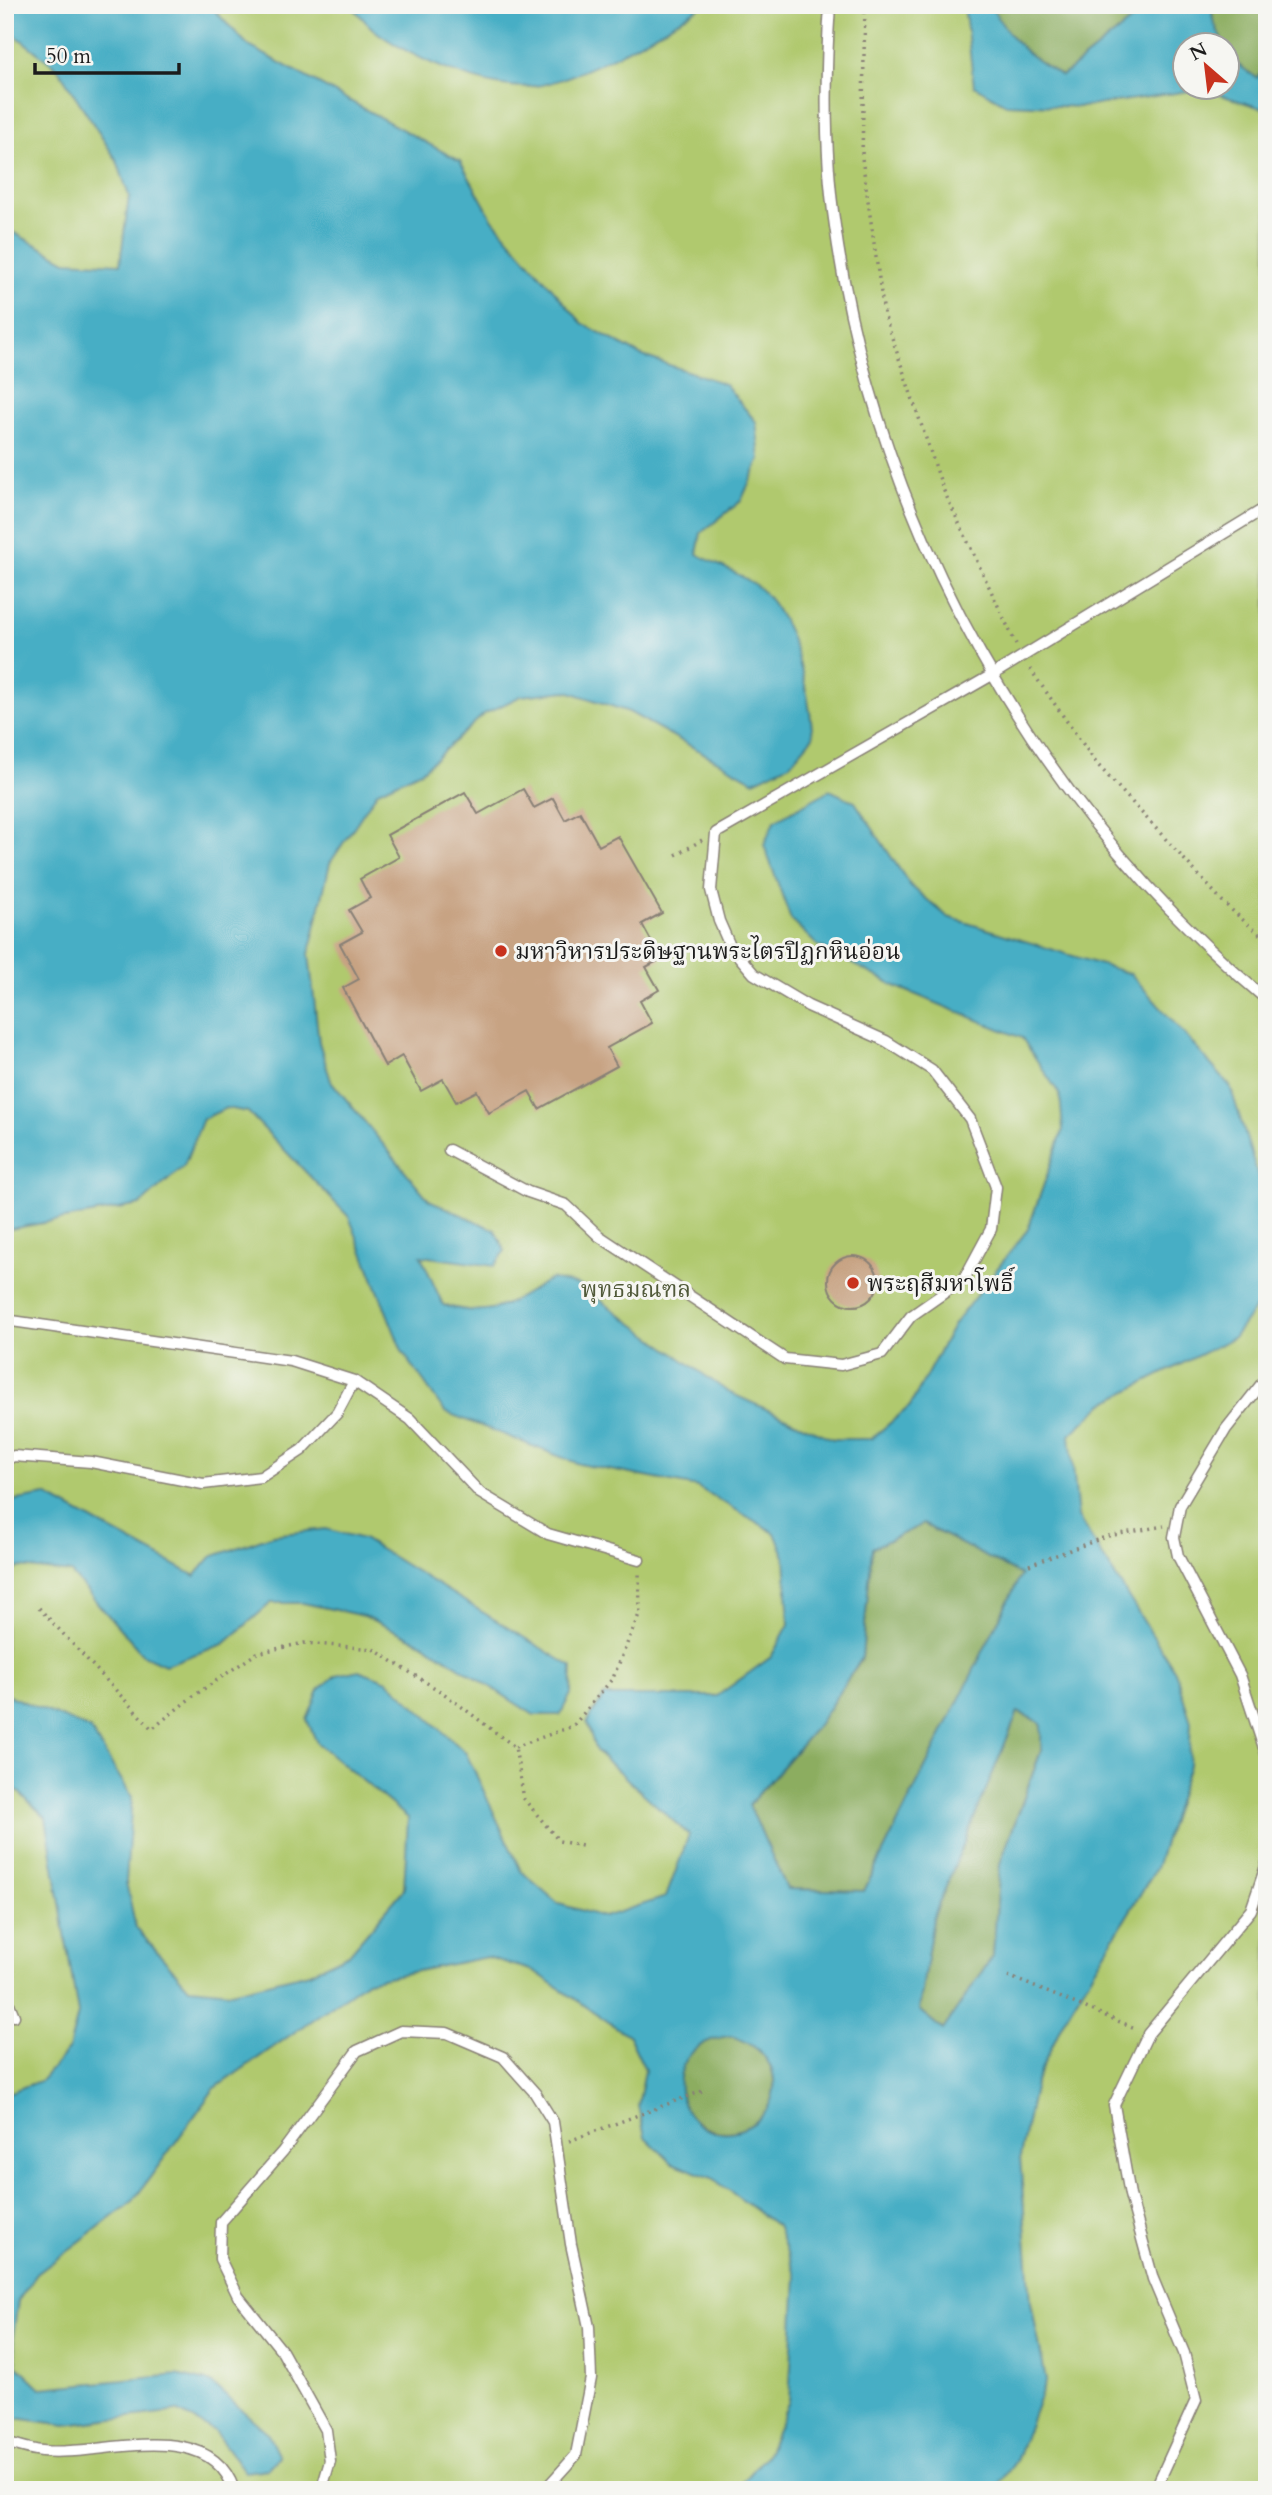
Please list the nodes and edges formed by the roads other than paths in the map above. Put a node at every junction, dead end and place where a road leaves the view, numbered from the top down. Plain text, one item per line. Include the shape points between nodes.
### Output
1 (830, 5) edge
2 (1267, 507) edge
3 (992, 675) junction
4 (1267, 1000) edge
5 (450, 1150) dead end
6 (5, 1320) edge
7 (1267, 1377) edge
8 (354, 1381) junction
9 (5, 1460) edge
10 (639, 1560) road end
11 (1267, 1757) edge
12 (1267, 1863) edge
13 (5, 1994) edge
14 (13, 2016) dead end
15 (5, 2442) edge
16 (326, 2488) edge
17 (234, 2490) edge
18 (311, 2490) edge
19 (548, 2490) edge
20 (1155, 2490) edge

1 - 3 lane via 826,140 834,225 849,309 873,398 909,501 949,595
2 - 3 lane
3 - 4 lane via 1038,749 1093,822 1151,890
3 - 5 lane via 716,833 711,890 730,946 754,974 808,1006 886,1041 932,1070 970,1119 996,1187 990,1229 964,1279 911,1316 882,1354 841,1365 785,1359 600,1236 566,1205 528,1192
6 - 8 lane via 291,1361
7 - 11 lane via 1226,1429 1180,1506 1174,1536 1178,1556 1240,1675
8 - 9 lane via 337,1413 302,1450 261,1477 202,1484 91,1462 14,1455
8 - 10 lane via 410,1419 480,1493 548,1534
12 - 20 lane via 1251,1910 1148,2034 1114,2105 1130,2195 1153,2279 1184,2353 1196,2400
13 - 14 lane
15 - 17 lane via 43,2452 162,2442 206,2456 230,2479
16 - 18 lane
16 - 19 lane via 330,2461 326,2430 282,2351 238,2296 220,2259 221,2222 283,2151 357,2051 401,2031 447,2033 503,2057 553,2122 570,2244 589,2328 592,2378 576,2455

